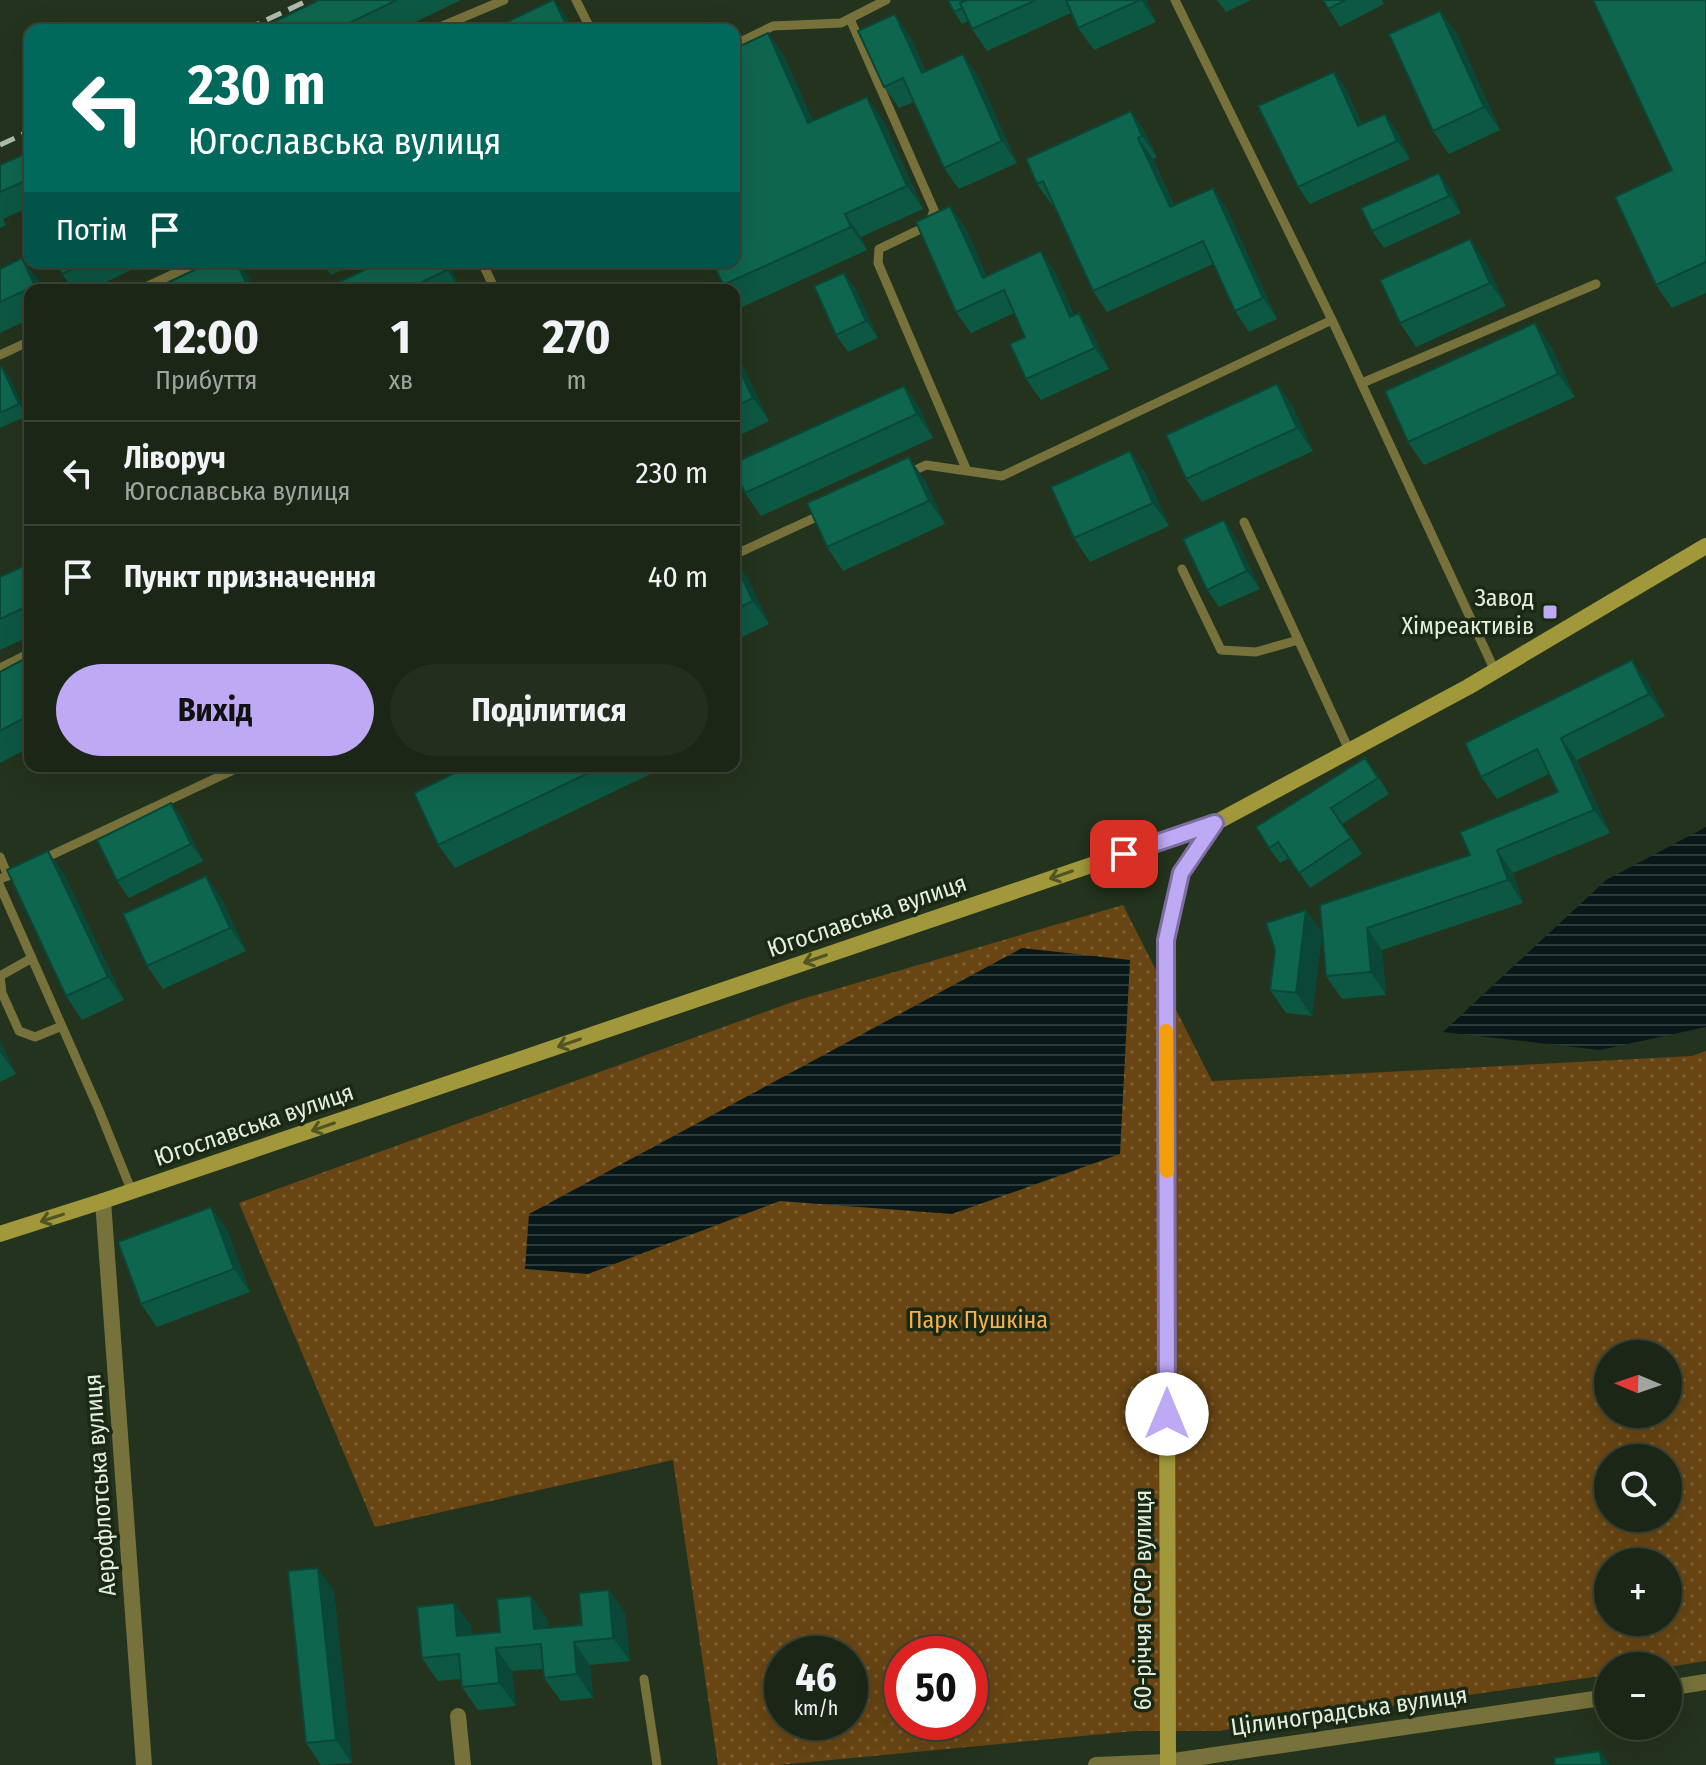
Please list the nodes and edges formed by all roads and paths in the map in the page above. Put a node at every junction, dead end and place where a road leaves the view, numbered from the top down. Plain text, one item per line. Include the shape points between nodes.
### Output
1 (504, 0) edge
2 (576, 0) edge
3 (886, 0) edge
4 (1175, 0) edge
5 (850, 19) junction
6 (447, 24) edge
7 (588, 24) edge
8 (740, 42) edge
9 (186, 268) edge
10 (152, 284) edge
11 (1596, 284) dead end
12 (1332, 320) junction
13 (24, 344) edge
14 (0, 355) edge
15 (1362, 383) junction
16 (967, 471) junction
17 (898, 478) edge
18 (842, 505) edge
19 (1244, 522) dead end
20 (1706, 546) edge
21 (740, 552) edge
22 (1182, 569) dead end
23 (1298, 640) junction
24 (24, 656) edge
25 (0, 668) edge
26 (1495, 671) junction
27 (1349, 750) junction
28 (229, 772) edge
29 (1215, 823) junction
30 (0, 857) edge
31 (37, 862) edge
32 (22, 869) edge
33 (4, 878) edge
34 (1, 891) edge
35 (32, 958) junction
36 (62, 1026) junction
37 (132, 1192) junction
38 (103, 1201) junction
39 (0, 1234) edge
40 (644, 1679) dead end
41 (1706, 1682) edge
42 (1682, 1686) edge
43 (1594, 1699) edge
44 (458, 1716) dead end
45 (1168, 1764) edge
46 (144, 1765) edge
47 (463, 1765) edge
48 (657, 1765) edge
49 (1096, 1765) edge

1 - 6 lane
2 - 7 lane
3 - 5 lane
4 - 12 lane
5 - 8 lane via 773,26
5 - 16 lane via 934,210 929,225 879,249 878,263
9 - 10 lane
11 - 15 lane
12 - 15 lane
12 - 16 lane via 1002,476
13 - 14 lane
15 - 26 lane
16 - 17 lane via 926,465
18 - 21 lane
19 - 23 lane
20 - 26 main road, Югославська вулиця
22 - 23 lane via 1221,650 1256,652
23 - 27 lane
24 - 25 lane
26 - 27 main road, Югославська вулиця
27 - 29 main road, Югославська вулиця
28 - 31 lane
29 -> 37 main road, Югославська вулиця
29 - 45 main road, 60-річчя СРСР вулиця via 1181,873 1166,940
30 - 33 lane
32 - 33 lane
34 - 35 lane
35 - 36 lane
35 - 36 lane via 0,976 2,993 19,1031 35,1037
36 - 37 lane
37 - 38 main road, Югославська вулиця
38 -> 39 main road, Югославська вулиця
38 - 46 street, Аерофлотська вулиця
40 - 48 lane
41 - 42 street
43 - 45 street, Цілиноградська вулиця
44 - 47 street
45 - 49 street, Цілиноградська вулиця

